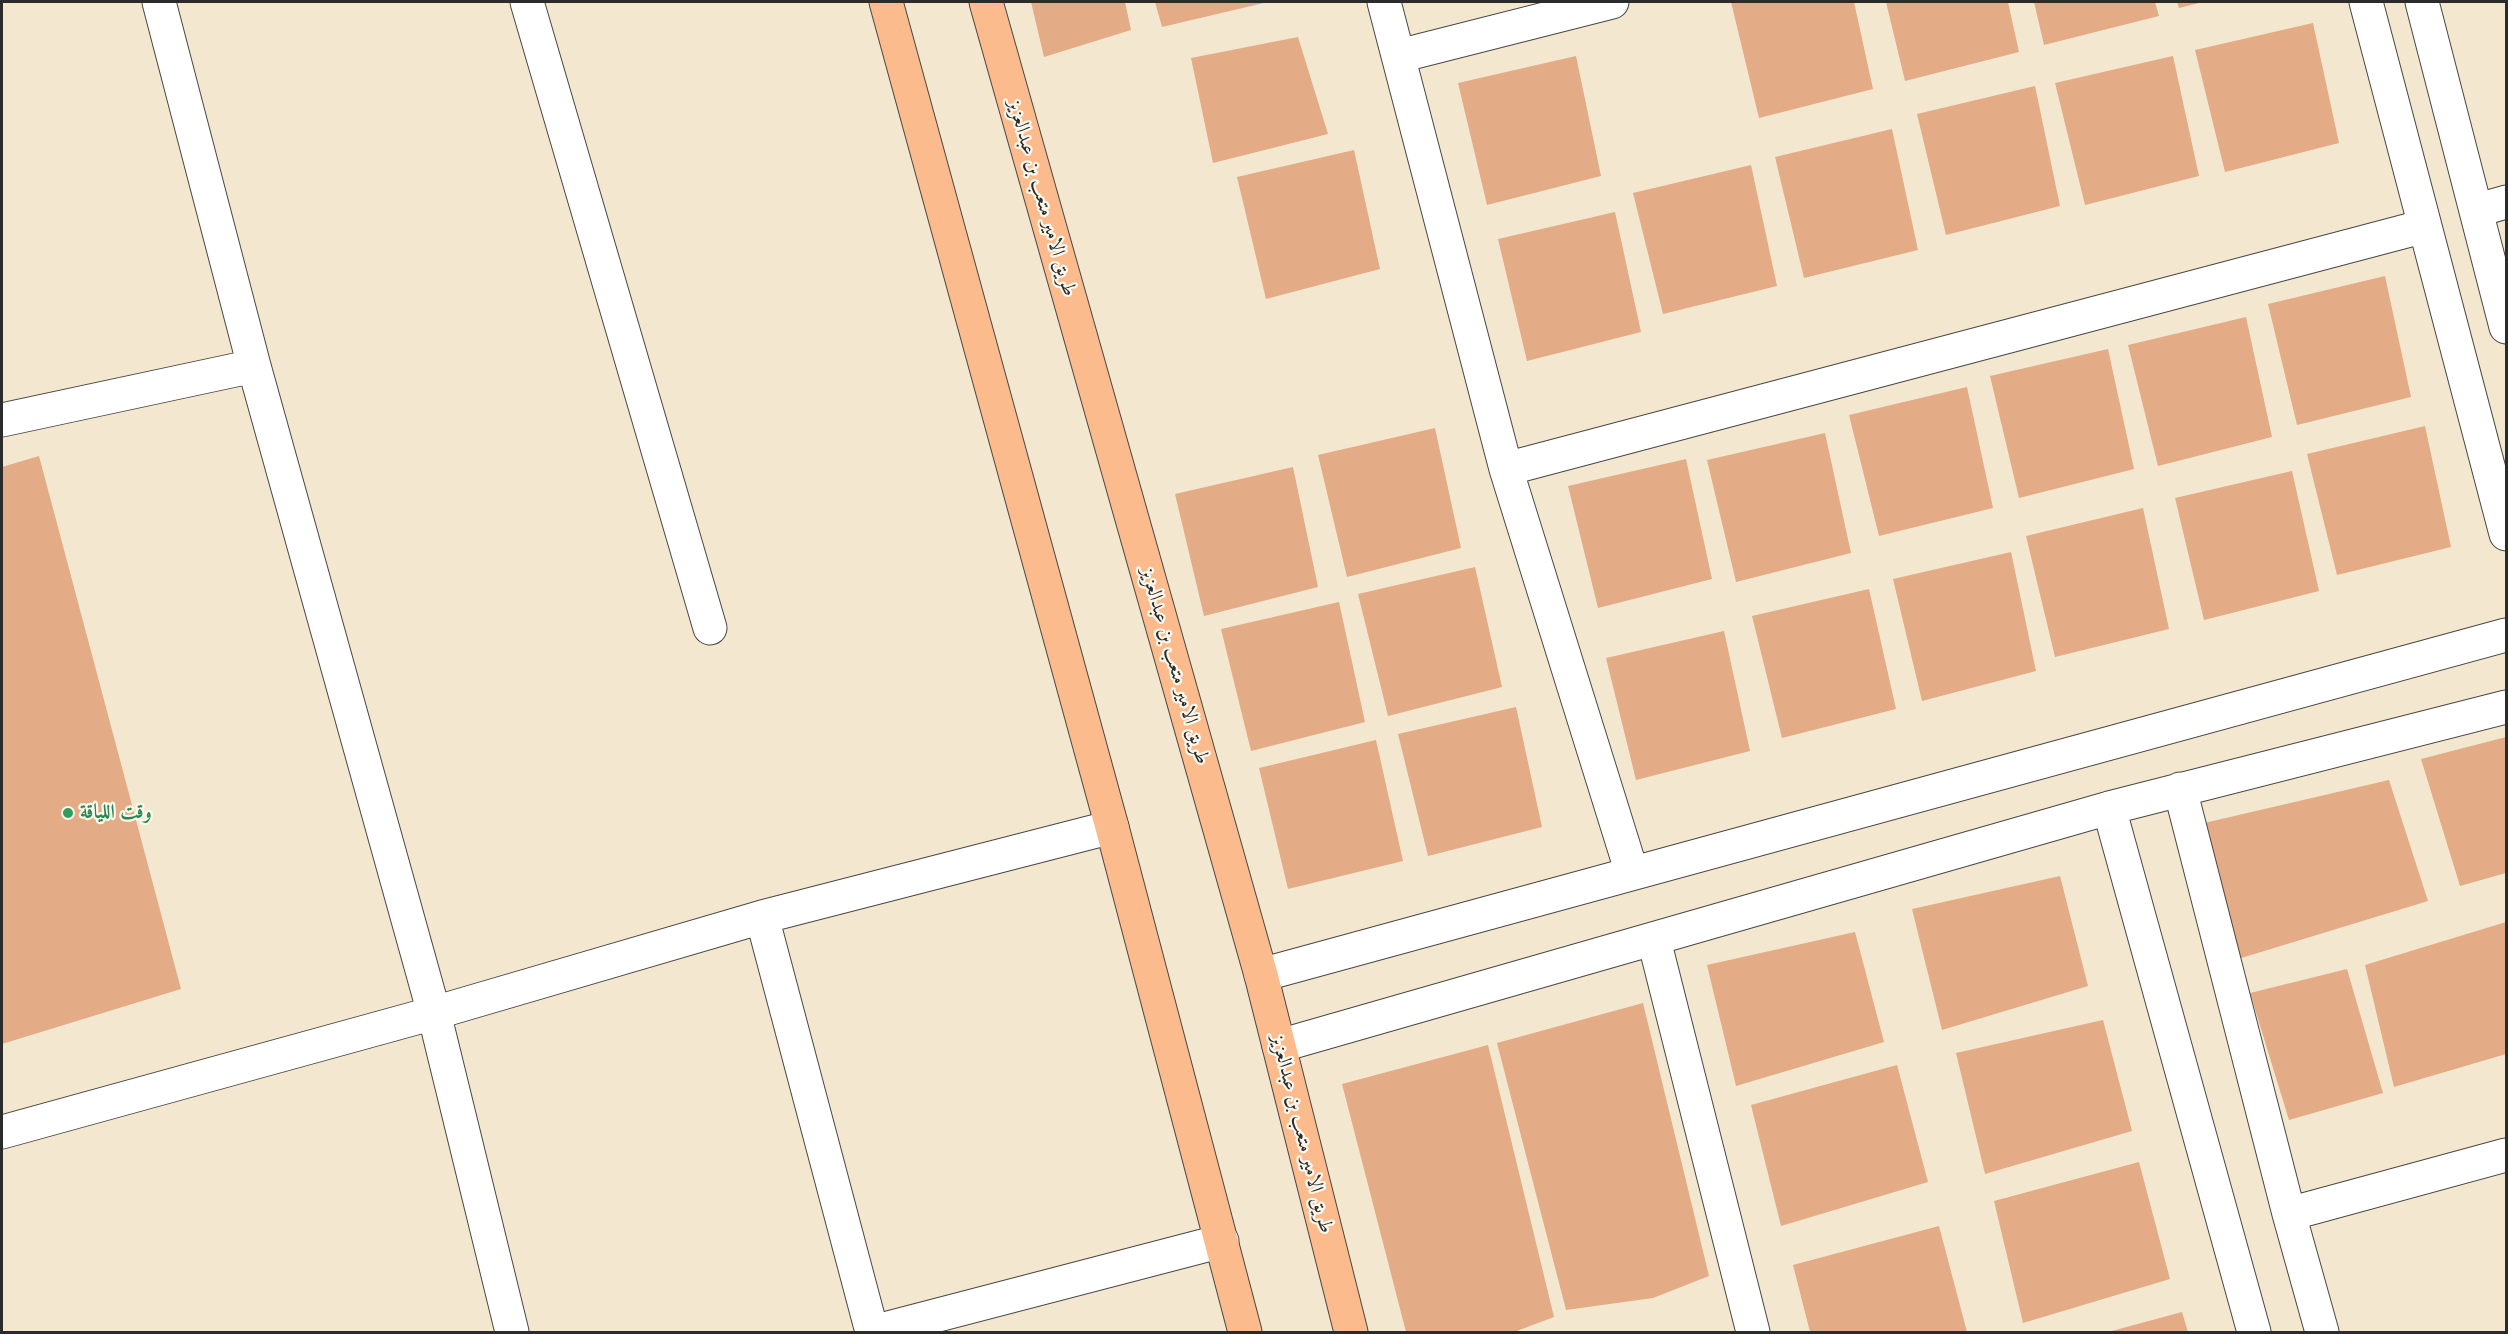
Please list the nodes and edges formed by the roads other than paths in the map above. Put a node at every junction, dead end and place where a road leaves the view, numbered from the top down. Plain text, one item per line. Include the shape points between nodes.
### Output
1 (159, 2) edge
2 (527, 2) edge
3 (886, 2) edge
4 (986, 2) edge
5 (1384, 2) edge
6 (1612, 2) edge
7 (2366, 2) edge
8 (2422, 2) edge
9 (1399, 56) junction
10 (2492, 206) edge
11 (2425, 226) junction
12 (2506, 327) edge
13 (254, 366) junction
14 (2, 420) edge
15 (1506, 469) junction
16 (2506, 534) edge
17 (710, 628) dead end
18 (2506, 635) edge
19 (2506, 707) edge
20 (2180, 789) junction
21 (2109, 808) junction
22 (1112, 828) junction
23 (1632, 873) junction
24 (762, 917) junction
25 (1654, 940) junction
26 (1261, 975) junction
27 (434, 1013) junction
28 (1279, 1046) junction
29 (2, 1132) edge
30 (2506, 1155) edge
31 (2289, 1214) junction
32 (1222, 1241) junction
33 (512, 1332) edge
34 (872, 1332) edge
35 (1245, 1332) edge
36 (1351, 1332) edge
37 (1753, 1332) edge
38 (2254, 1332) edge
39 (2322, 1332) edge

1 - 13 street
2 - 17 street
3 - 22 main road
4 - 26 main road, طريق الامير متعب بن عبدالعزيز
5 - 9 street
6 - 9 street
7 - 11 street
8 - 10 street
9 - 15 street
10 - 12 street
11 - 15 street
11 - 16 street
13 - 14 street
13 - 27 street
15 - 23 street
18 - 23 street
19 - 20 street
20 - 21 street
20 - 31 street
21 - 25 street
21 - 38 street
22 - 24 street
22 - 32 main road
23 - 26 street
24 - 27 street
24 - 34 street
25 - 28 street
25 - 37 street
26 - 28 main road, طريق الامير متعب بن عبدالعزيز
27 - 29 street
27 - 33 street
28 - 36 main road, طريق الامير متعب بن عبدالعزيز
30 - 31 street
31 - 39 street
32 - 34 street
32 - 35 main road

